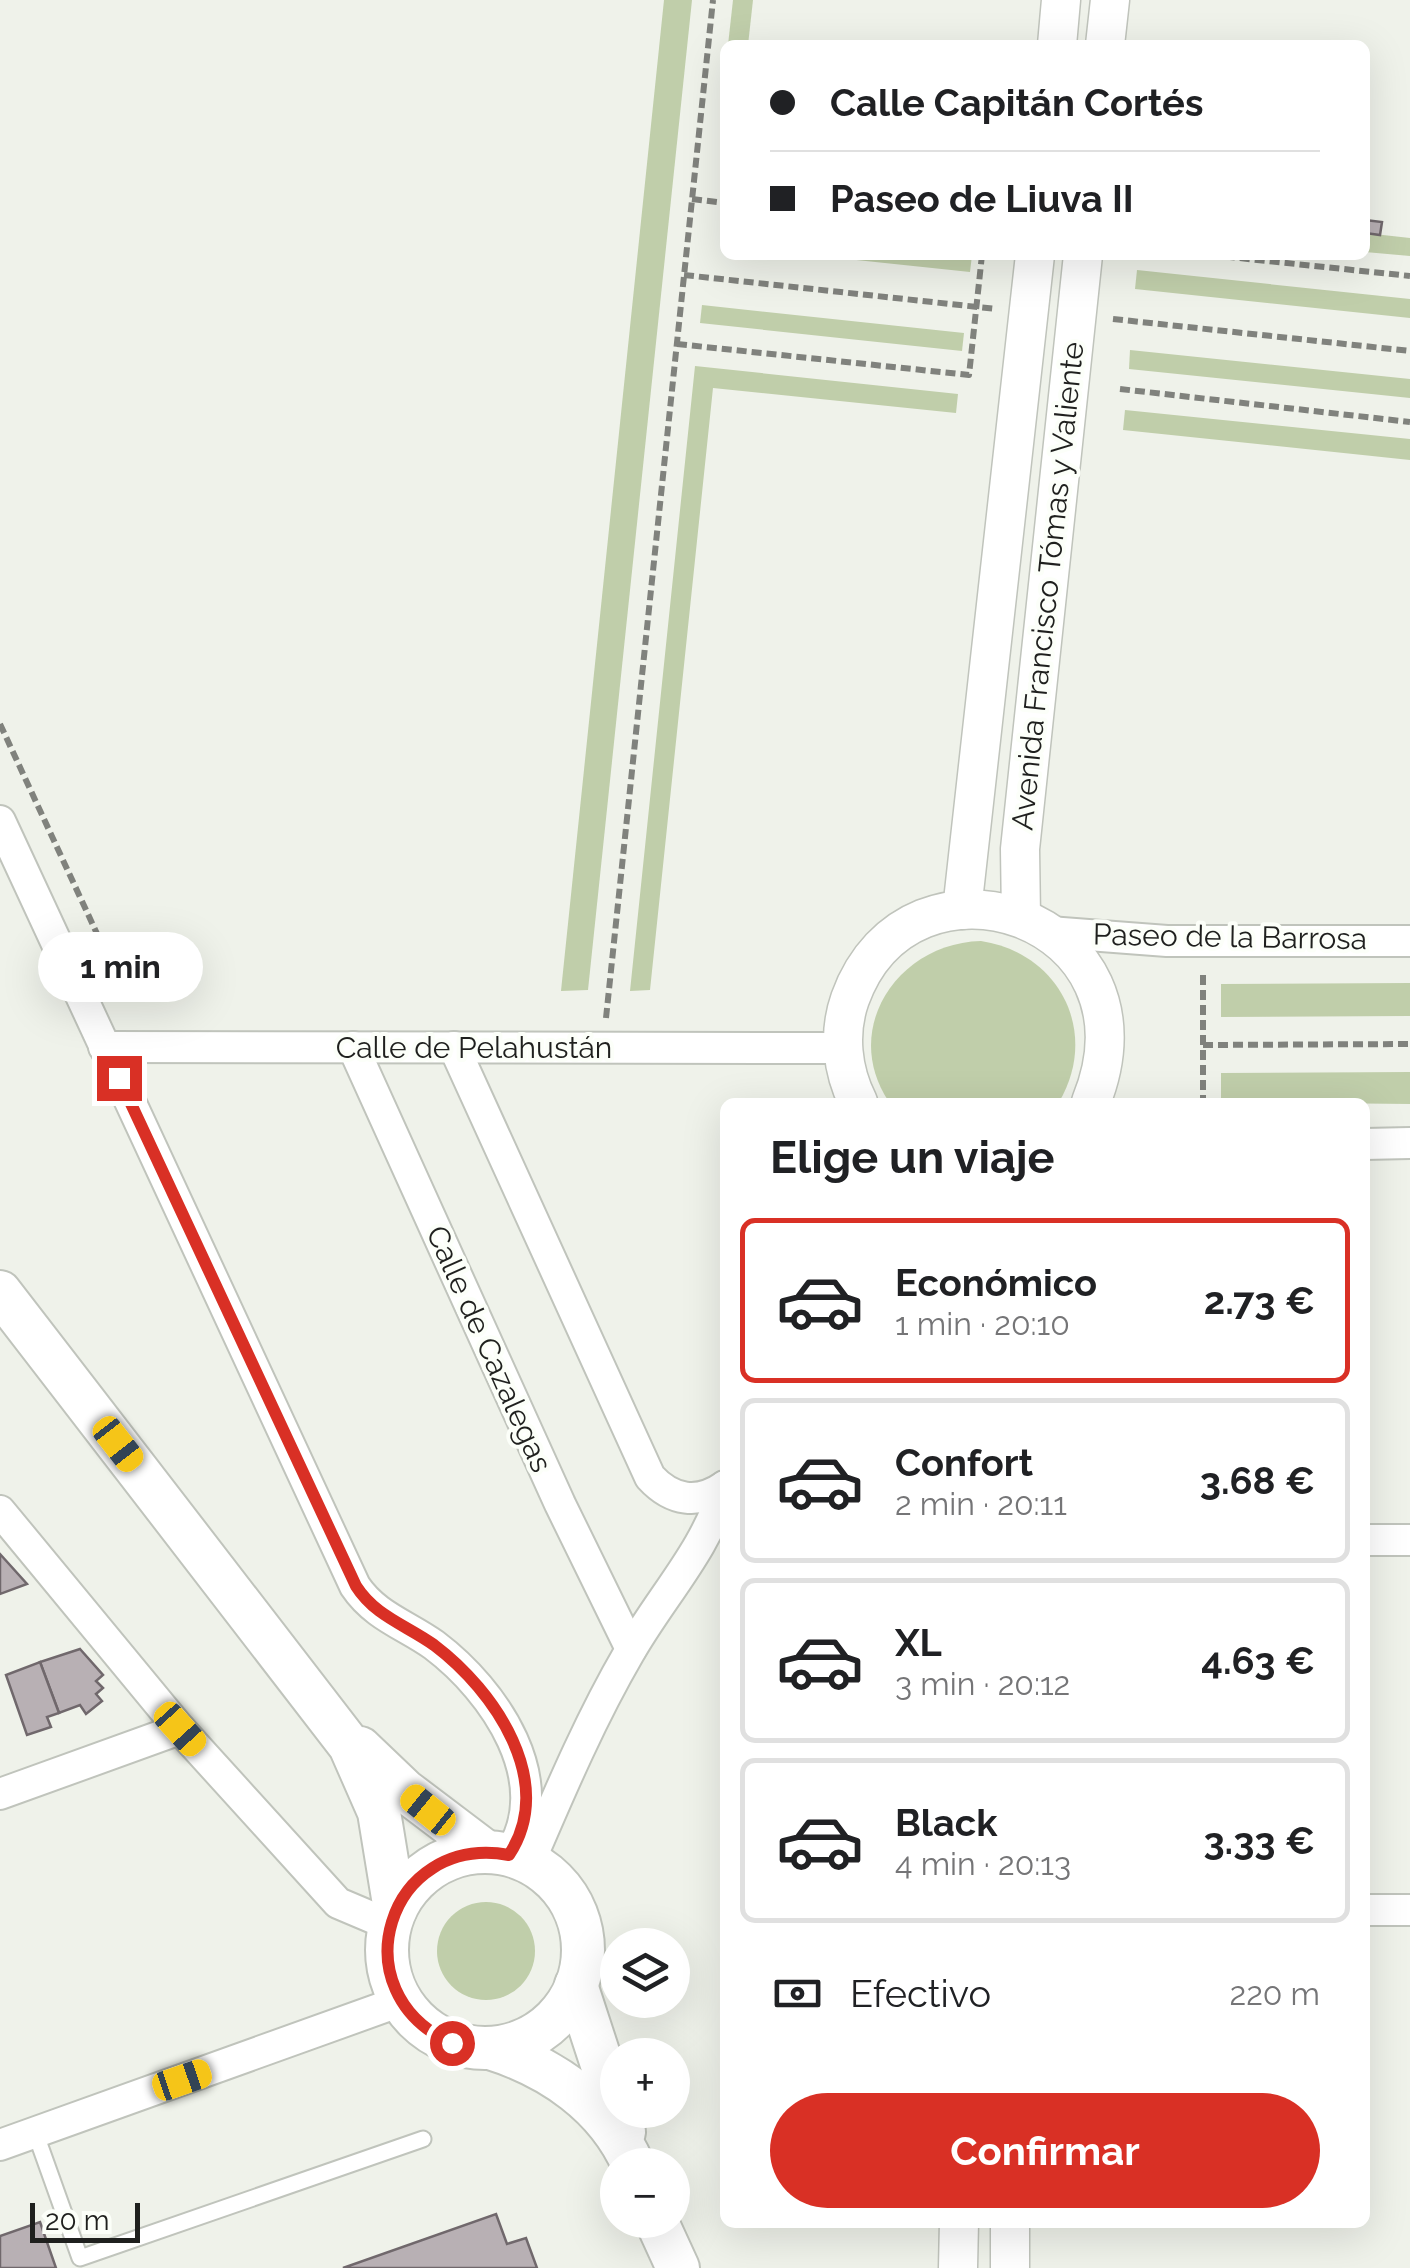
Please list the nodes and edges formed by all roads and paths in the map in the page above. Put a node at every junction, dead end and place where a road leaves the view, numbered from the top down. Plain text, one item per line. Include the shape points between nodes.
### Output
1 (713, 0) edge
2 (1062, 0) edge
3 (1110, 0) edge
4 (1058, 40) edge
5 (1106, 40) edge
6 (692, 199) junction
7 (720, 202) edge
8 (981, 260) edge
9 (1034, 260) edge
10 (1082, 260) edge
11 (1258, 260) edge
12 (684, 275) junction
13 (1410, 276) edge
14 (976, 307) junction
15 (1127, 320) dead end
16 (677, 344) junction
17 (1410, 351) edge
18 (1120, 389) dead end
19 (1410, 422) edge
20 (0, 724) edge
21 (0, 821) edge
22 (962, 910) junction
23 (1035, 924) junction
24 (1410, 940) edge
25 (106, 951) dead end
26 (1203, 975) dead end
27 (610, 990) dead end
28 (1410, 1044) edge
29 (1203, 1046) junction
30 (104, 1047) junction
31 (454, 1047) junction
32 (354, 1048) junction
33 (843, 1048) junction
34 (857, 1098) edge
35 (1093, 1098) edge
36 (1203, 1098) edge
37 (1410, 1143) edge
38 (1370, 1144) edge
39 (0, 1292) edge
40 (720, 1490) edge
41 (720, 1499) edge
42 (0, 1512) edge
43 (1370, 1540) edge
44 (1410, 1540) edge
45 (631, 1648) junction
46 (330, 1716) junction
47 (180, 1729) junction
48 (0, 1794) edge
49 (508, 1857) junction
50 (1370, 1910) edge
51 (1410, 1910) edge
52 (393, 1918) junction
53 (576, 1986) junction
54 (401, 2002) junction
55 (490, 2048) junction
56 (36, 2132) junction
57 (424, 2139) dead end
58 (0, 2144) edge
59 (624, 2148) edge
60 (628, 2148) edge
61 (958, 2228) edge
62 (1010, 2228) edge
63 (664, 2238) edge
64 (678, 2268) edge
65 (958, 2268) edge
66 (1010, 2268) edge

1 - 6 path
2 - 4 street
3 - 5 street
6 - 7 path
6 - 12 path
8 - 14 path
9 - 22 street, Avenida Francisco Tómas y Valiente
10 - 23 street, Avenida Francisco Tómas y Valiente via 1020,849
11 - 13 path
12 - 14 path
12 - 16 path
14 - 16 path via 969,376
15 - 17 path
16 - 27 path
18 - 19 path
20 - 25 path
21 - 30 street
22 - 23 street
22 - 33 street via 906,929 875,955 850,999
23 - 24 street, Paseo de la Barrosa via 1166,941
23 - 35 street via 1083,965 1103,1009 1106,1057
26 - 29 path
28 - 29 path
29 - 36 path
30 - 32 street, Calle de Pelahustán
30 - 49 street via 356,1586 375,1610 456,1664 512,1742 526,1776 528,1814
31 - 32 street, Calle de Pelahustán
31 - 33 street, Calle de Pelahustán
31 - 40 street via 650,1477 688,1499
32 - 45 street, Calle de Cazalegas
33 - 34 street
37 - 38 street
39 - 46 main road
41 - 45 street via 704,1542
42 - 47 street
43 - 44 street
45 - 49 street
46 - 49 main road via 404,1790
46 - 52 main road via 380,1812
47 - 48 street
47 - 52 street via 338,1904
49 - 52 main road via 452,1858 428,1870
49 - 53 main road via 557,1885 576,1915 582,1950
50 - 51 street
52 - 54 main road via 388,1964
53 - 55 main road via 539,2032
53 - 60 main road
54 - 55 main road via 439,2038
54 - 56 street
55 - 59 main road via 537,2066 586,2100
56 - 57 lane via 80,2258
56 - 58 street
61 - 65 street
62 - 66 street
63 - 64 main road

